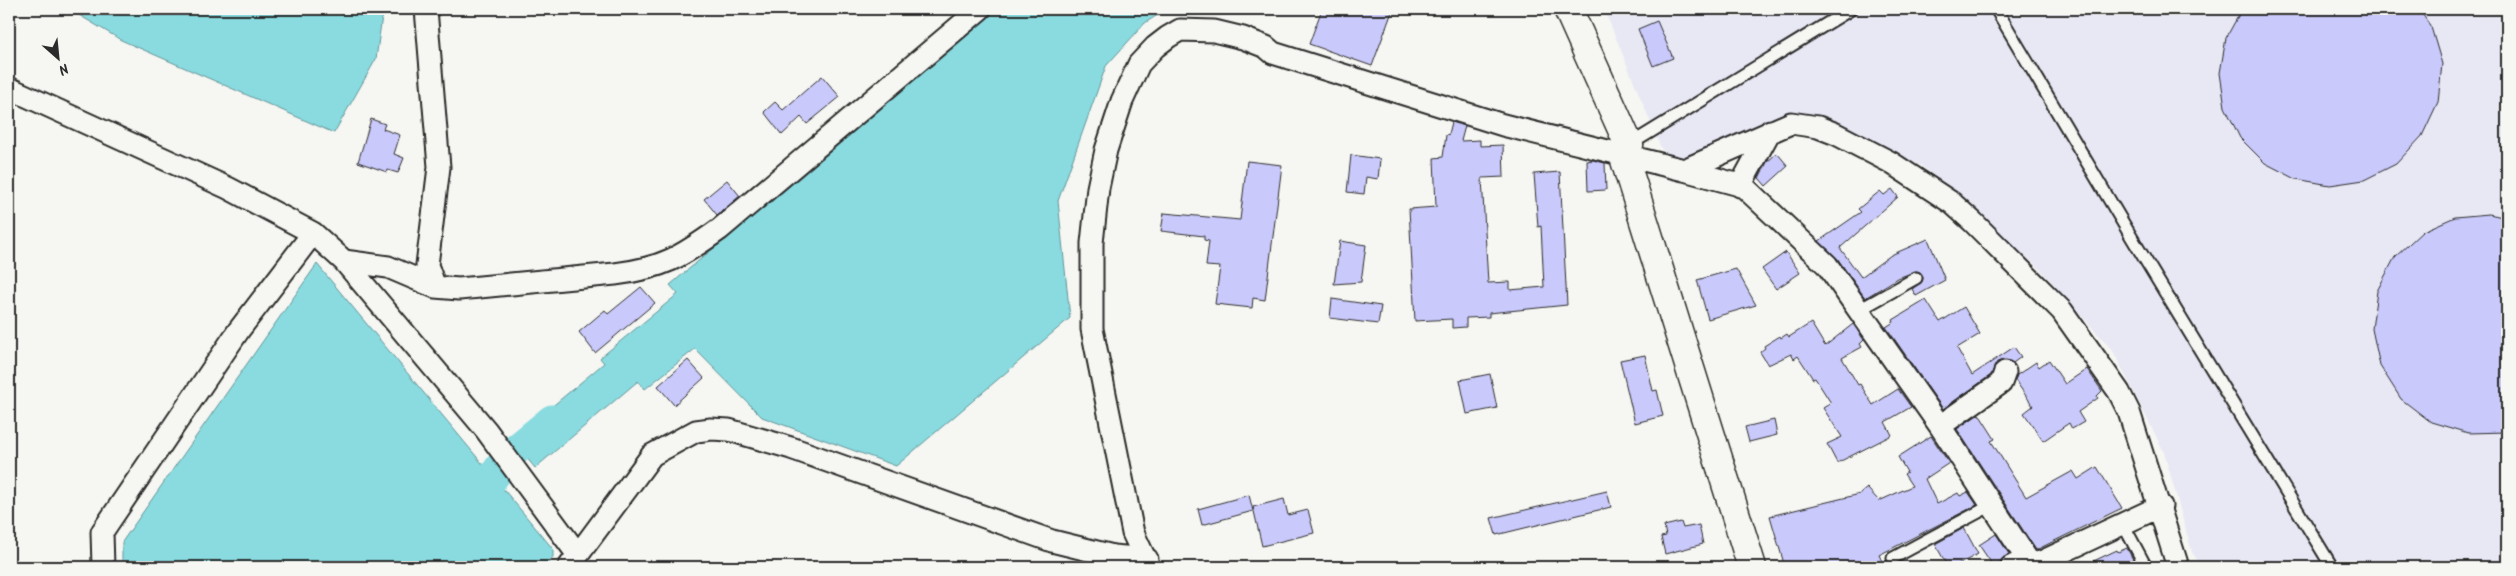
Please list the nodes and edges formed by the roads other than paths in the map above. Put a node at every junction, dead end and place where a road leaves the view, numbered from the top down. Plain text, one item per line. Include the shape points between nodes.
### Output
1 (426, 9) edge
2 (980, 9) edge
3 (1568, 9) edge
4 (1851, 9) edge
5 (1996, 9) edge
6 (9, 88) edge
7 (1770, 132) junction
8 (1626, 149) junction
9 (1684, 170) junction
10 (1740, 186) junction
11 (314, 233) junction
12 (344, 261) junction
13 (1916, 278) dead end
14 (435, 288) junction
15 (1859, 310) junction
16 (2005, 372) dead end
17 (1940, 426) junction
18 (1992, 505) junction
19 (2161, 506) junction
20 (2123, 524) junction
21 (1893, 558) dead end
22 (574, 561) edge
23 (1148, 563) edge
24 (2029, 564) edge
25 (102, 567) edge
26 (1752, 567) edge
27 (2146, 567) edge
28 (2178, 567) edge
29 (2332, 567) edge

1 - 14 street via 439,167 427,265
2 - 14 street via 720,229 674,260 615,274 459,289
3 - 8 street
4 - 8 lane
5 - 29 lane
6 - 11 street via 228,188
7 - 9 street
7 - 10 street
7 - 19 street via 1800,122 1836,134 1897,167 1952,203 1973,222 2062,312 2119,392
8 - 9 street
8 - 23 street via 1503,125 1214,32 1180,30 1154,47 1139,64 1122,101 1106,150 1098,188 1090,272 1092,329 1133,533
8 - 26 street
9 - 10 street
10 - 15 street via 1827,265
11 - 12 street
11 - 25 street via 239,330 102,532
12 - 14 street via 388,267
12 - 22 street via 486,430
13 - 15 lane
15 - 17 street
16 - 17 street via 2001,383
17 - 18 street
18 - 21 lane
18 - 24 street
19 - 20 street
19 - 28 street
20 - 24 street
20 - 27 lane
22 - 23 street via 652,454 696,431 711,429 746,434 791,448 1052,541

